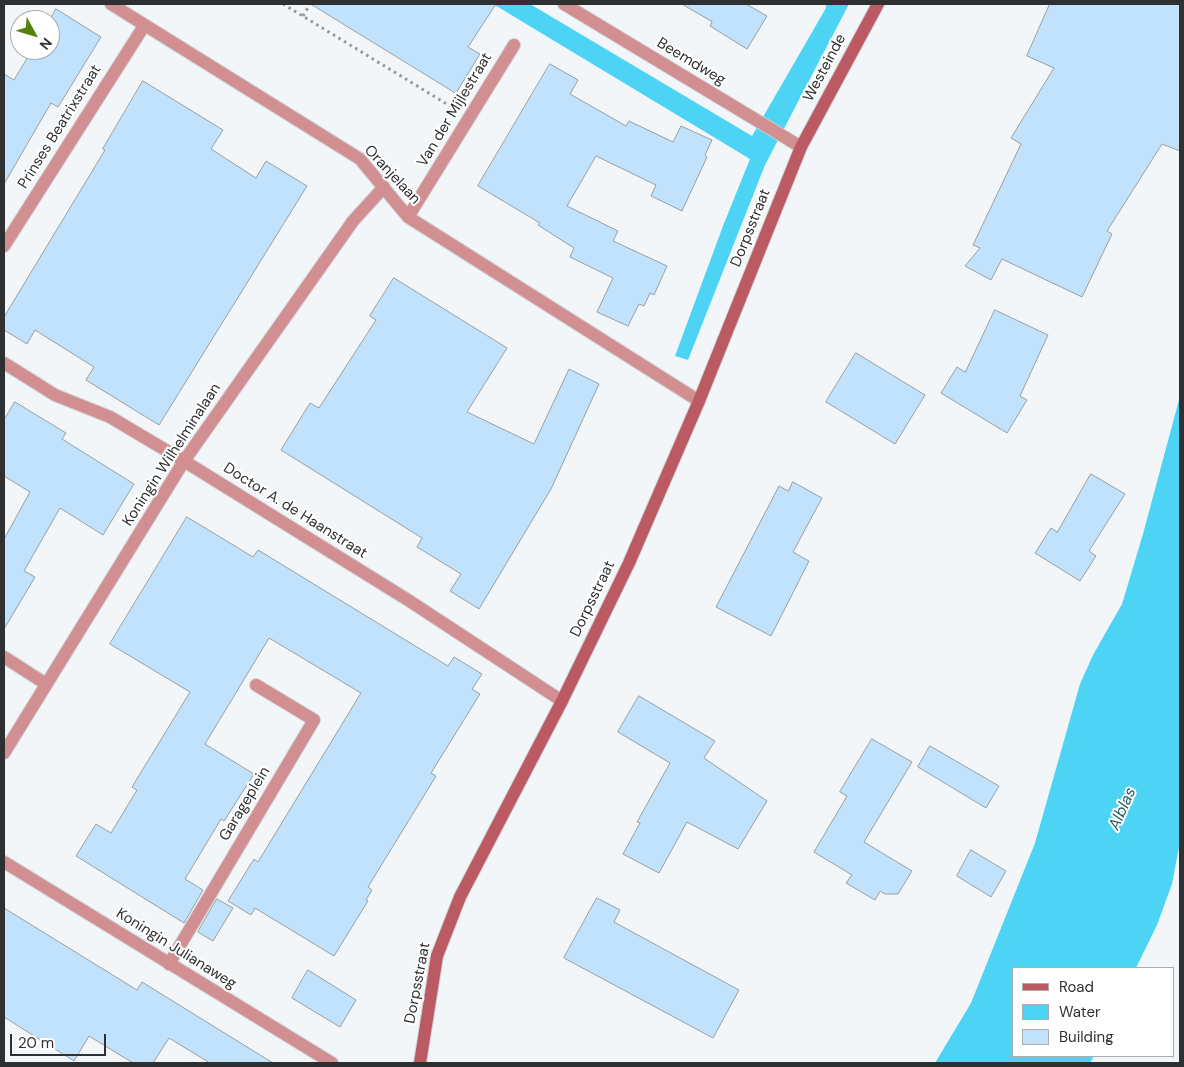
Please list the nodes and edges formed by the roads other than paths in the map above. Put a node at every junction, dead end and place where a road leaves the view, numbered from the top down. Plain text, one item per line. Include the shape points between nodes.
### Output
1 (111, 4) edge
2 (564, 4) edge
3 (878, 4) edge
4 (144, 26) junction
5 (514, 45) dead end
6 (801, 147) junction
7 (384, 187) junction
8 (408, 217) junction
9 (4, 246) edge
10 (4, 363) edge
11 (699, 400) junction
12 (184, 461) junction
13 (4, 657) edge
14 (46, 684) junction
15 (256, 685) dead end
16 (562, 701) junction
17 (4, 753) edge
18 (4, 862) edge
19 (169, 964) junction
20 (332, 1063) edge
21 (420, 1063) edge

1 - 4 street, Oranjelaan
2 - 6 street, Beemdweg
3 - 6 street, Westeinde
4 - 7 street, Oranjelaan via 360,160
4 - 9 street, Prinses Beatrixstraat
5 - 8 street, Van der Mijlestraat
6 - 11 street, Dorpsstraat
7 - 8 street, Oranjelaan
7 - 12 street, Koningin Wilhelminalaan via 353,221
8 - 11 street, Oranjelaan
10 - 12 street, Doctor A. de Haanstraat via 54,395 110,417
11 - 16 street, Dorpsstraat via 629,562
12 - 14 street, Koningin Wilhelminalaan
12 - 16 street, Doctor A. de Haanstraat via 408,600
13 - 14 street
14 - 17 street, Koningin Wilhelminalaan
15 - 19 street, Garageplein via 314,720
16 - 21 street, Dorpsstraat via 460,897 437,956
18 - 19 street, Koningin Julianaweg
19 - 20 street, Koningin Julianaweg

